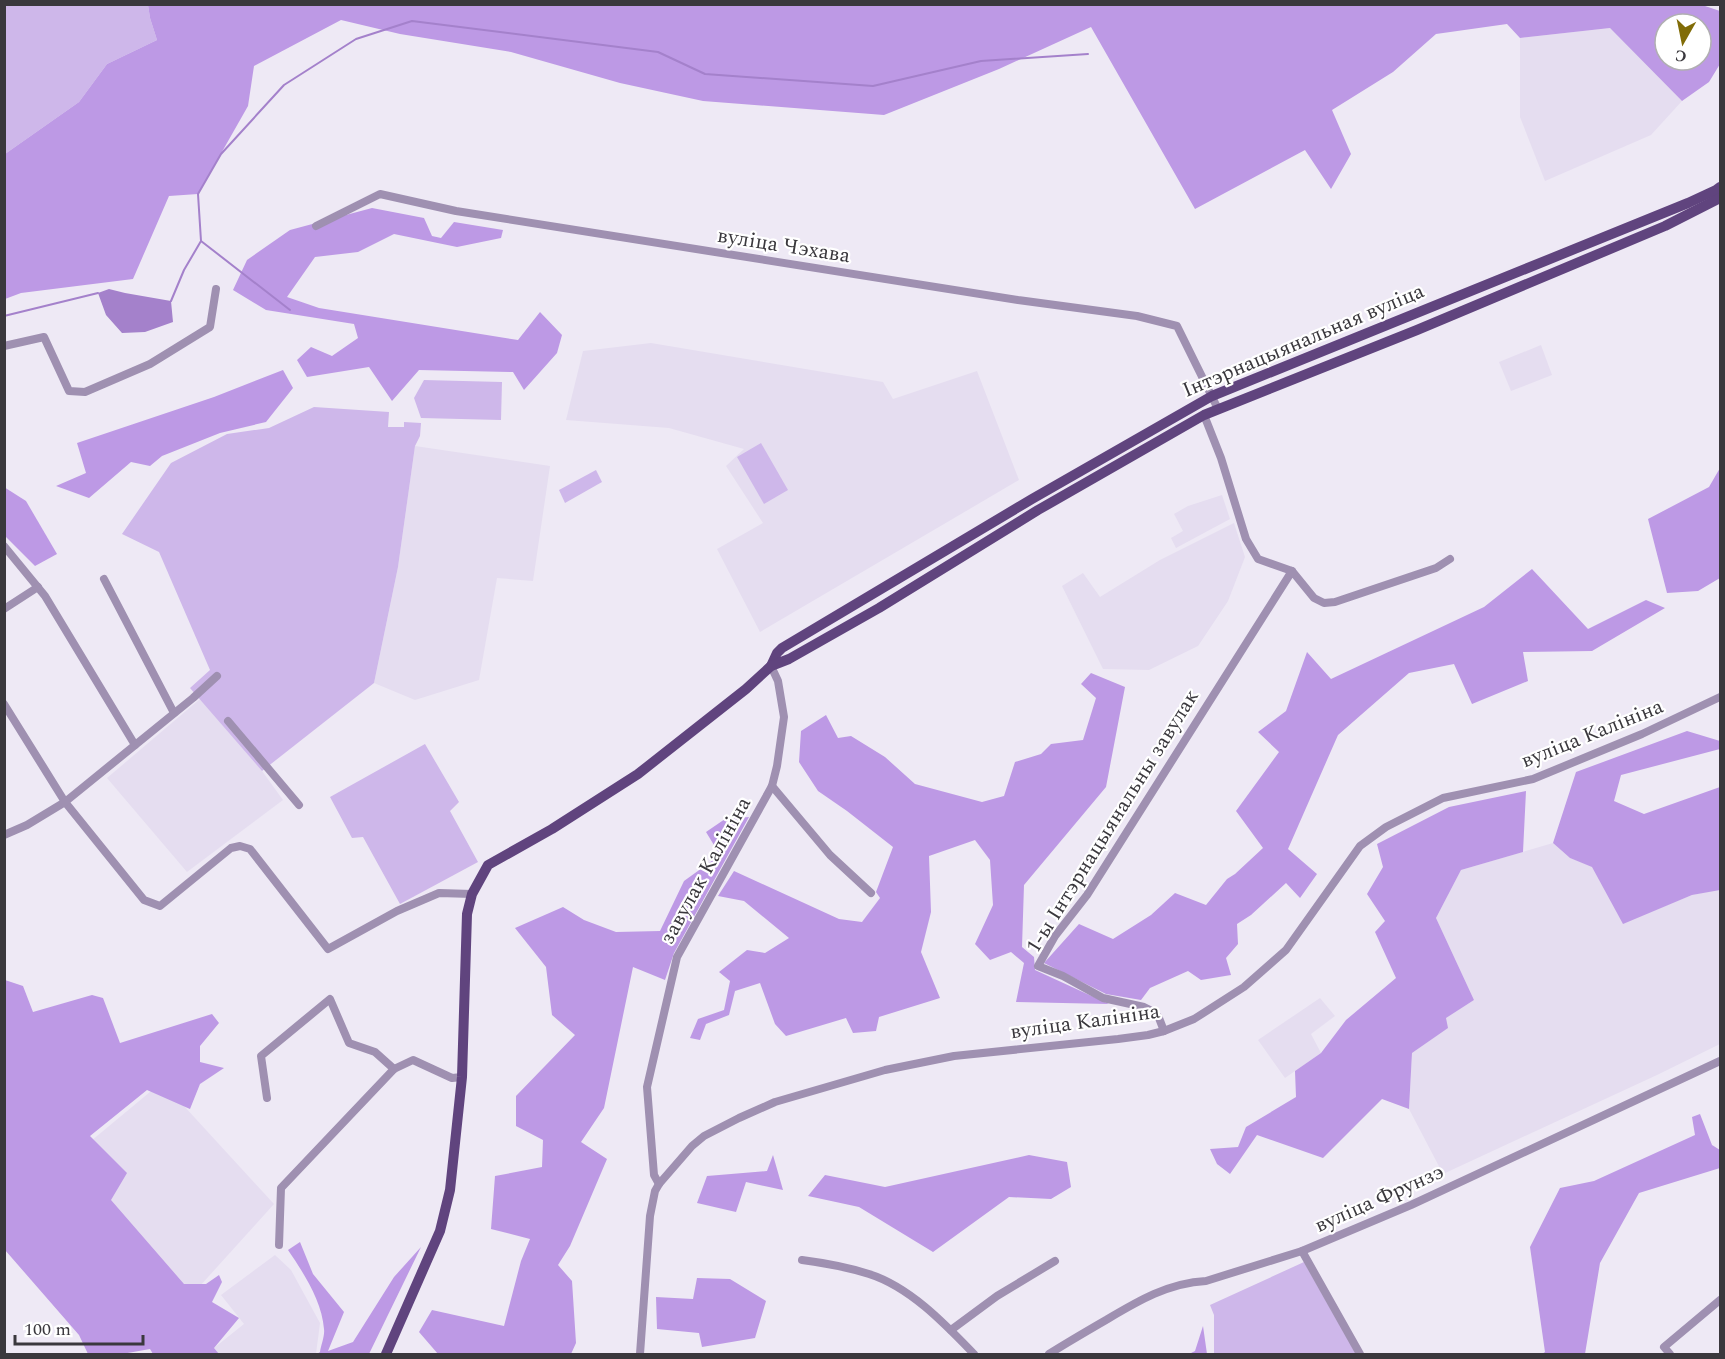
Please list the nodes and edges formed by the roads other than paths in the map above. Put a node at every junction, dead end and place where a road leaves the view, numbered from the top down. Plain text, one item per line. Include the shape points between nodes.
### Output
1 (1720, 187) edge
2 (1720, 198) edge
3 (316, 226) dead end
4 (1533, 267) junction
5 (1538, 279) junction
6 (216, 288) dead end
7 (4, 346) edge
8 (1212, 396) junction
9 (1218, 409) junction
10 (1204, 415) junction
11 (1032, 499) junction
12 (1038, 510) junction
13 (4, 546) edge
14 (1450, 559) dead end
15 (1292, 571) junction
16 (104, 579) dead end
17 (38, 587) junction
18 (4, 609) edge
19 (771, 666) junction
20 (217, 676) dead end
21 (1720, 697) edge
22 (4, 704) edge
23 (174, 713) junction
24 (228, 721) dead end
25 (135, 746) junction
26 (772, 786) junction
27 (65, 802) junction
28 (299, 805) dead end
29 (4, 835) edge
30 (871, 893) dead end
31 (472, 894) junction
32 (1164, 1031) junction
33 (1720, 1061) edge
34 (394, 1070) junction
35 (462, 1077) junction
36 (267, 1098) dead end
37 (659, 1184) junction
38 (279, 1245) dead end
39 (1302, 1251) junction
40 (802, 1260) dead end
41 (1055, 1261) dead end
42 (1720, 1300) edge
43 (951, 1330) junction
44 (386, 1354) edge
45 (640, 1354) edge
46 (974, 1354) edge
47 (1049, 1354) edge
48 (1360, 1354) edge
49 (1670, 1354) edge

1 - 4 main road, Інтэрнацыянальная вуліца
2 - 5 main road, Інтэрнацыянальная вуліца via 1665,226
3 - 8 street, вуліца Чэхава via 380,194 531,224 1137,316 1177,326
4 - 5 street
4 - 8 main road, Інтэрнацыянальная вуліца
5 - 9 main road, Інтэрнацыянальная вуліца
6 - 7 street via 210,327 150,364 85,392 69,391 44,337
8 - 9 street, вуліца Чэхава
8 - 11 main road, Інтэрнацыянальная вуліца
9 - 10 main road, Інтэрнацыянальная вуліца
10 - 12 main road, Інтэрнацыянальная вуліца
10 - 15 street via 1246,539 1258,559
11 - 12 street
11 - 19 main road, Інтэрнацыянальная вуліца via 782,648
12 - 19 main road, Інтэрнацыянальная вуліца via 879,608
13 - 17 street
14 - 15 street via 1436,568 1324,603 1314,598
15 - 32 street, 1-ы Інтэрнацыянальны завулак via 1087,896 1055,936 1038,966 1103,998 1154,1012
16 - 23 street
17 - 18 street
17 - 25 street
19 - 26 street, завулак Калініна via 778,681 784,717
19 - 31 main road, Інтэрнацыянальная вуліца via 638,774 488,865
20 - 23 street
21 - 32 street, вуліца Калініна via 1533,779 1443,798 1386,827 1360,846 1286,950 1244,987 1194,1019
22 - 27 street
23 - 25 street
24 - 28 street
25 - 27 street
26 - 30 street, завулак Калініна via 830,855
26 - 37 street, завулак Калініна via 677,957 647,1087 654,1175
27 - 29 street
27 - 31 street via 144,900 160,906 231,848 250,849 328,949 396,911 439,893
31 - 35 main road, Інтэрнацыянальная вуліца via 467,914
32 - 37 street, вуліца Калініна via 954,1056 885,1070 775,1102 704,1136
33 - 39 street, вуліца Фрунзэ via 1411,1205
34 - 35 street via 413,1060 452,1078
34 - 36 street via 375,1052 349,1043 330,999 261,1056
34 - 38 street via 281,1188
35 - 44 main road, Інтэрнацыянальная вуліца via 446,1210
37 - 45 street, вуліца Калініна via 650,1216
39 - 47 street, вуліца Фрунзэ via 1206,1281 1161,1290
39 - 48 street
40 - 43 street via 872,1274 909,1294
41 - 43 street
42 - 49 street via 1664,1347
43 - 46 street

